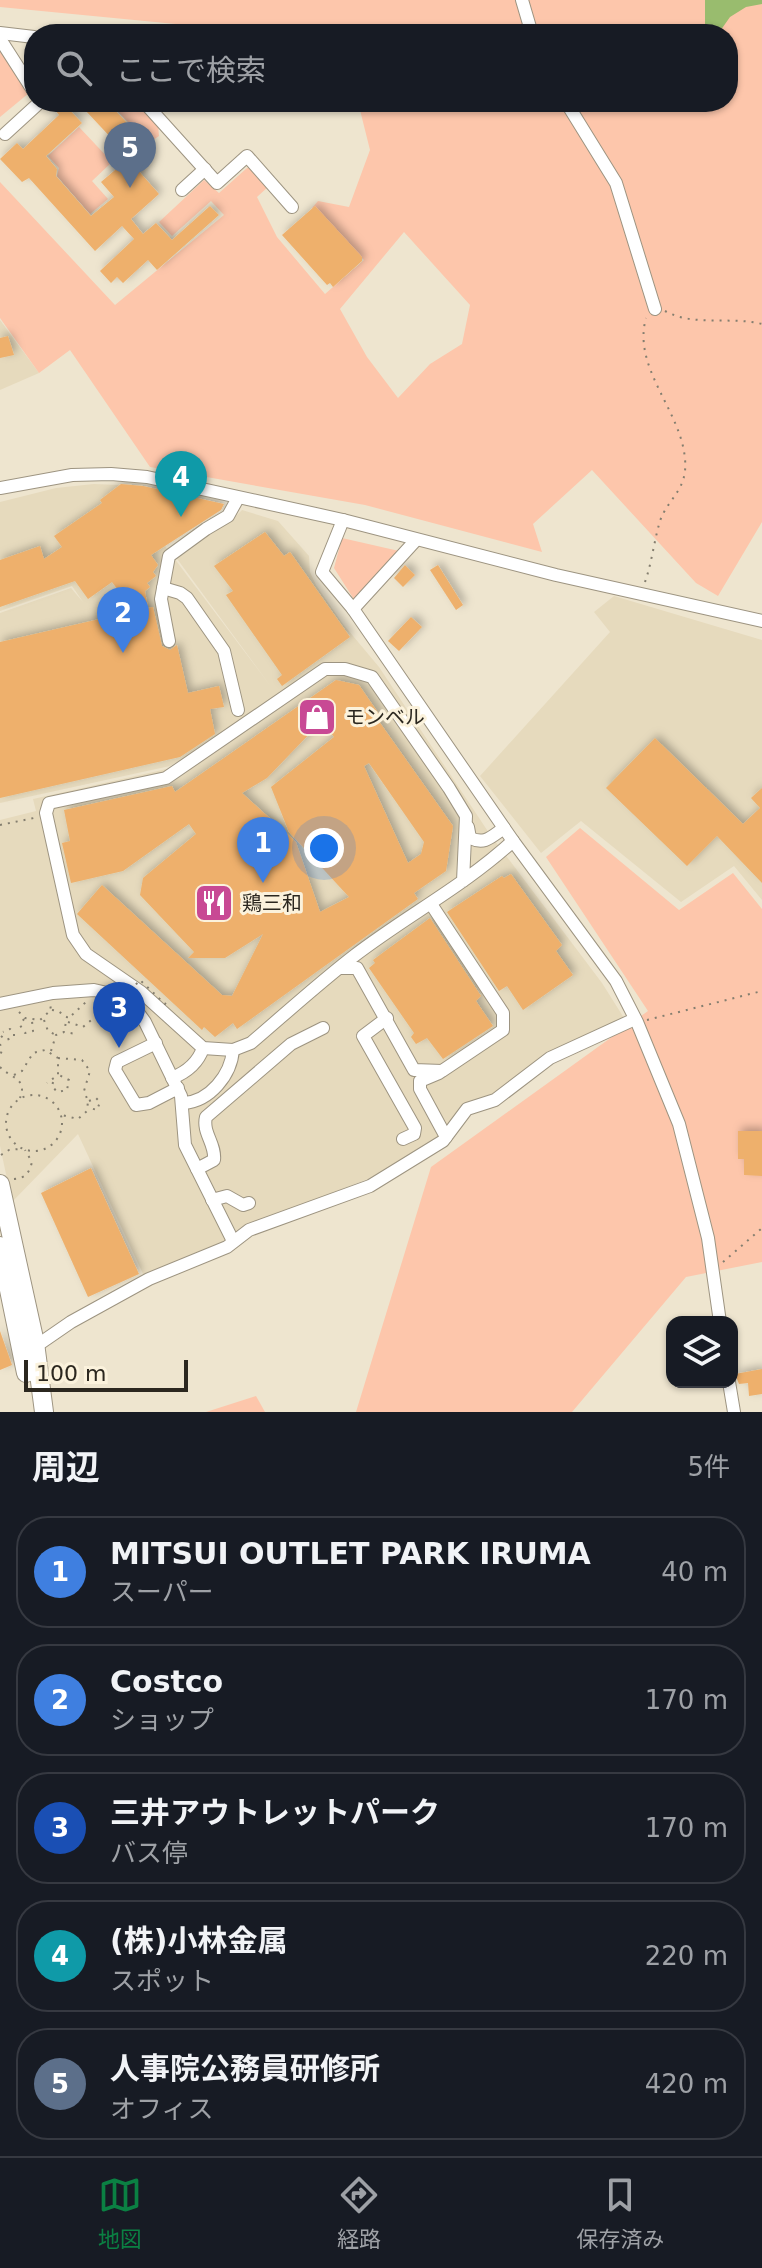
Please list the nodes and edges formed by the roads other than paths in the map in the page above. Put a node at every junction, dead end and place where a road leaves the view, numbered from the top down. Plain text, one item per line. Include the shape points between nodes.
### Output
1 (522, 0) edge
2 (529, 24) edge
3 (0, 36) edge
4 (24, 37) edge
5 (24, 76) edge
6 (29, 112) edge
7 (153, 112) edge
8 (572, 112) edge
9 (5, 134) dead end
10 (205, 169) junction
11 (182, 190) dead end
12 (292, 207) dead end
13 (655, 309) road end
14 (0, 488) edge
15 (238, 498) junction
16 (343, 520) junction
17 (416, 540) junction
18 (163, 588) junction
19 (353, 609) junction
20 (762, 621) edge
21 (169, 641) dead end
22 (238, 710) dead end
23 (466, 816) junction
24 (504, 828) junction
25 (513, 841) junction
26 (463, 881) junction
27 (431, 904) junction
28 (368, 947) junction
29 (340, 968) junction
30 (357, 968) junction
31 (0, 1004) edge
32 (387, 1018) junction
33 (636, 1020) junction
34 (323, 1028) dead end
35 (156, 1043) junction
36 (203, 1048) junction
37 (233, 1050) junction
38 (442, 1071) junction
39 (175, 1083) junction
40 (184, 1103) junction
41 (446, 1137) junction
42 (403, 1139) dead end
43 (197, 1169) junction
44 (3, 1180) edge
45 (212, 1200) junction
46 (249, 1203) dead end
47 (233, 1241) junction
48 (0, 1246) edge
49 (719, 1316) edge
50 (35, 1343) junction
51 (730, 1388) edge
52 (31, 1412) edge
53 (44, 1412) edge
54 (734, 1412) edge

1 - 2 street
3 - 4 street
3 - 5 street
6 - 9 street
7 - 10 street
8 - 13 street via 616,183
10 - 11 street
10 - 12 street via 217,183 247,156
14 - 15 street via 111,474
15 - 16 street
15 - 18 street via 228,516 169,556
16 - 17 street
16 - 19 street via 322,572
17 - 19 street
17 - 20 street
18 - 21 street
18 - 22 street via 187,598 224,651
19 - 24 street
23 - 24 street via 470,838 479,843
23 - 26 street
23 - 36 street via 372,677 345,669 325,669 166,778 49,803 46,813 73,935 96,963 141,992
24 - 25 street
25 - 26 street
25 - 33 street via 616,981
26 - 27 street
27 - 28 street
27 - 38 street via 503,1013 503,1030
28 - 29 street
28 - 30 street
29 - 30 street
29 - 37 street via 251,1043
30 - 32 street
31 - 35 street via 75,990 107,991 134,1007
32 - 38 street via 414,1070
32 - 42 street via 363,1036 415,1128
33 - 41 street via 550,1058 495,1100 467,1109
33 - 49 street via 679,1124 708,1238
34 - 43 street via 291,1044 206,1117 214,1160
35 - 39 street
35 - 39 street via 117,1062 115,1070 136,1105 149,1103
36 - 37 street
36 - 39 street
37 - 40 street via 232,1067 208,1095
38 - 41 street via 420,1081 420,1089
39 - 40 street
40 - 43 street via 183,1139
41 - 47 street via 370,1186 249,1230
43 - 45 street
44 - 50 highway
45 - 46 street via 227,1196
45 - 47 street
47 - 50 street via 149,1279
48 - 52 highway
50 - 53 highway
51 - 54 street

